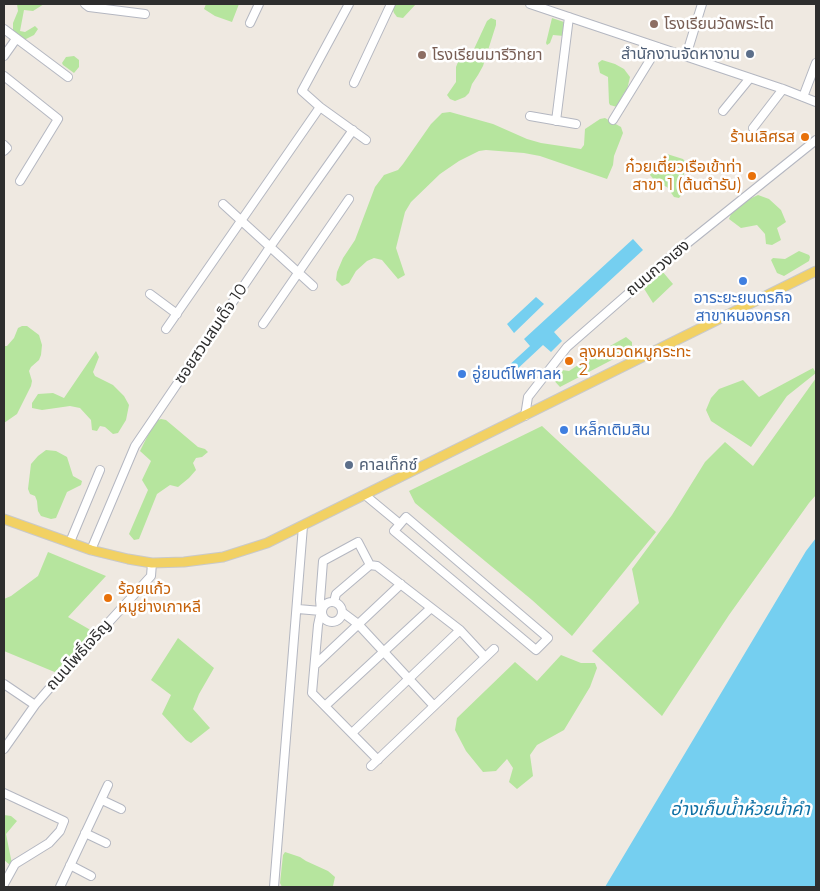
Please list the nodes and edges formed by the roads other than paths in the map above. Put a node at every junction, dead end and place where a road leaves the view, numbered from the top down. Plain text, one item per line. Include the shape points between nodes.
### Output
1 (85, 4) edge
2 (259, 4) edge
3 (349, 4) edge
4 (391, 4) edge
5 (530, 4) edge
6 (702, 4) edge
7 (145, 14) dead end
8 (569, 17) junction
9 (250, 23) dead end
10 (4, 29) edge
11 (16, 39) junction
12 (658, 47) junction
13 (4, 56) edge
14 (686, 56) junction
15 (816, 63) edge
16 (4, 76) edge
17 (68, 77) dead end
18 (750, 78) junction
19 (354, 83) dead end
20 (783, 89) junction
21 (803, 97) junction
22 (816, 102) edge
23 (320, 108) junction
24 (723, 111) dead end
25 (530, 116) dead end
26 (613, 120) dead end
27 (556, 121) junction
28 (576, 124) dead end
29 (753, 128) dead end
30 (353, 130) junction
31 (366, 140) dead end
32 (816, 140) edge
33 (4, 145) edge
34 (4, 151) edge
35 (20, 181) dead end
36 (349, 199) dead end
37 (223, 204) dead end
38 (241, 221) junction
39 (270, 247) junction
40 (816, 271) edge
41 (298, 272) junction
42 (313, 286) dead end
43 (150, 294) dead end
44 (177, 314) junction
45 (263, 324) dead end
46 (166, 330) dead end
47 (525, 416) junction
48 (100, 470) dead end
49 (365, 495) junction
50 (4, 518) edge
51 (400, 524) junction
52 (303, 526) junction
53 (70, 542) junction
54 (91, 550) junction
55 (152, 563) junction
56 (370, 565) junction
57 (401, 584) junction
58 (334, 602) junction
59 (431, 608) junction
60 (298, 609) junction
61 (321, 611) junction
62 (342, 612) junction
63 (358, 624) junction
64 (460, 630) junction
65 (494, 649) dead end
66 (384, 652) junction
67 (485, 657) junction
68 (315, 665) junction
69 (409, 679) junction
70 (4, 684) edge
71 (35, 705) junction
72 (325, 706) junction
73 (434, 706) junction
74 (352, 733) junction
75 (4, 749) edge
76 (378, 760) junction
77 (371, 766) dead end
78 (108, 786) dead end
79 (4, 793) edge
80 (102, 800) junction
81 (121, 809) dead end
82 (86, 834) junction
83 (106, 843) dead end
84 (70, 866) junction
85 (91, 876) dead end
86 (4, 884) edge
87 (60, 887) edge
88 (274, 887) edge

1 - 7 street
2 - 9 street
3 - 23 street via 302,91
4 - 19 street
5 - 8 street
6 - 14 street
8 - 12 street
8 - 27 street
10 - 11 street
11 - 13 street
11 - 17 street
12 - 14 street
12 - 26 street
14 - 18 street
15 - 21 street
16 - 35 street via 58,119
18 - 20 street
18 - 24 street
20 - 21 street
20 - 29 street
21 - 22 street
23 - 30 street
23 - 38 street
25 - 27 street
27 - 28 street
30 - 31 street
30 - 39 street, ซอยสวนสมเด็จ 10
32 - 47 street, ถนนกวงเฮง via 669,258 567,347 528,397
33 - 34 street via 7,148
36 - 41 street
37 - 38 street
38 - 39 street
38 - 44 street
39 - 41 street
39 - 54 street, ซอยสวนสมเด็จ 10 via 134,446
40 - 47 main road
41 - 42 street
41 - 45 street
43 - 44 street
44 - 46 street
47 - 49 main road
48 - 53 street
49 - 51 street
49 - 52 main road
50 - 53 main road
51 - 51 street via 406,517 548,638 536,650 394,531
52 - 55 main road via 267,543 223,557
52 - 60 street
53 - 54 main road
54 - 55 main road
55 - 71 street, ถนนโพธิ์เจริญ via 151,576
56 - 57 street via 377,566
56 - 58 street via 336,594
56 - 61 street via 358,542 323,561
57 - 59 street
57 - 63 street
58 - 61 street via 326,604
58 - 62 street
59 - 64 street
59 - 66 street
60 - 61 street
60 - 88 street
61 - 62 street via 323,617 331,622 338,620
61 - 68 street
62 - 63 street
63 - 66 street
63 - 68 street
64 - 67 street
64 - 69 street
65 - 67 street
66 - 69 street
66 - 72 street
67 - 73 street
68 - 72 street via 312,693
69 - 73 street
69 - 74 street
70 - 71 street
71 - 75 street, ถนนโพธิ์เจริญ
72 - 74 street
73 - 76 street
74 - 76 street
76 - 77 street
78 - 80 street
79 - 86 street via 64,821 49,843 15,864
80 - 81 street
80 - 82 street
82 - 83 street
82 - 84 street
84 - 85 street
84 - 87 street

